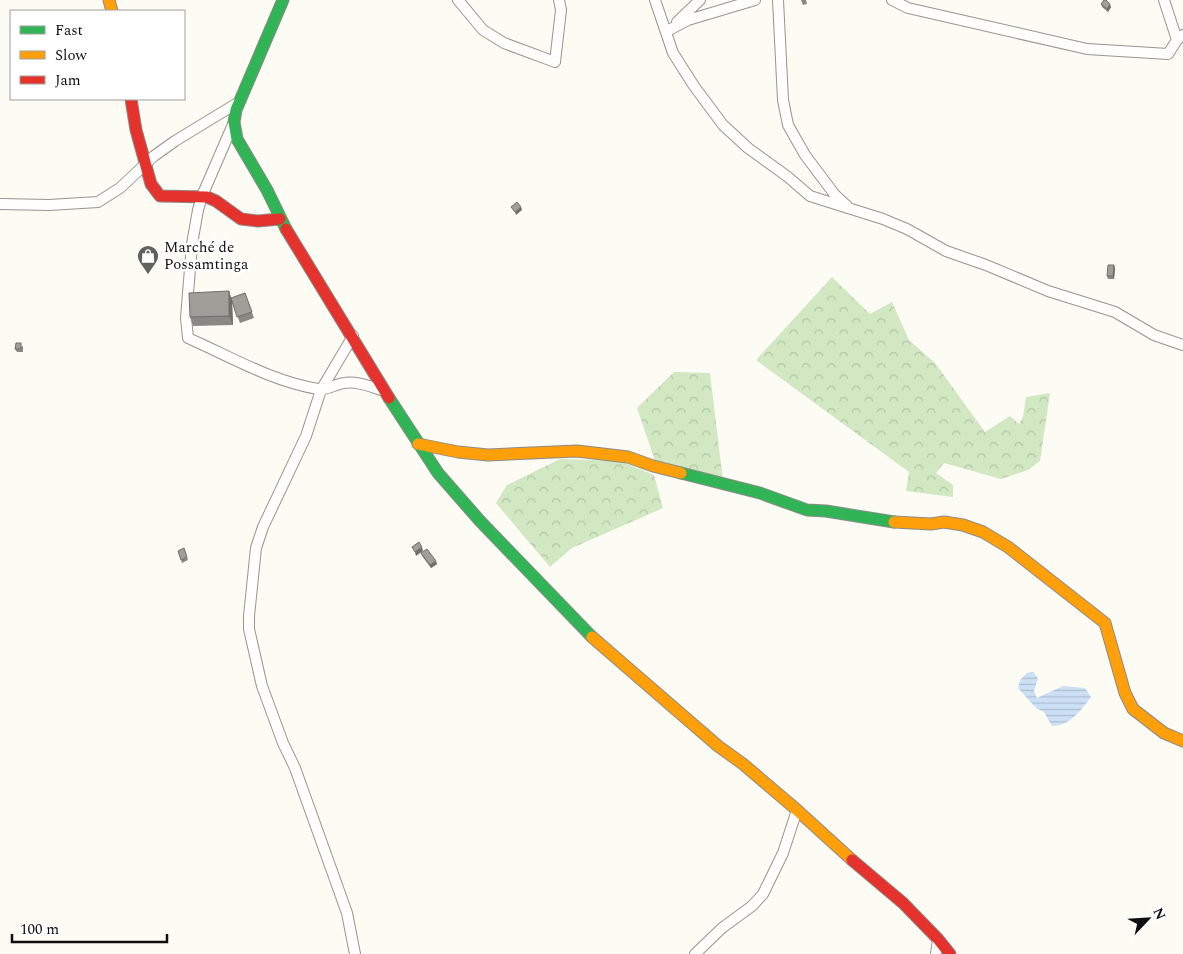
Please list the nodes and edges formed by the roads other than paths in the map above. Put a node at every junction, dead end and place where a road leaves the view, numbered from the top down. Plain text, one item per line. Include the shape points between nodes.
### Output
1 (283, 0) edge
2 (458, 0) edge
3 (559, 0) edge
4 (655, 0) edge
5 (700, 0) edge
6 (755, 0) edge
7 (778, 0) edge
8 (892, 0) edge
9 (1164, 0) edge
10 (667, 31) junction
11 (1180, 38) edge
12 (131, 100) edge
13 (239, 102) junction
14 (234, 122) junction
15 (145, 165) junction
16 (202, 196) junction
17 (0, 204) edge
18 (850, 210) junction
19 (280, 219) junction
20 (353, 336) junction
21 (1183, 345) edge
22 (321, 390) junction
23 (385, 391) junction
24 (418, 444) junction
25 (1183, 741) edge
26 (797, 810) junction
27 (938, 939) junction
28 (355, 954) edge
29 (695, 954) edge
30 (936, 954) edge
31 (950, 954) edge

1 - 13 street
2 - 3 street via 483,30 504,43 555,62 561,10
4 - 10 street
5 - 10 street
6 - 10 street via 688,20
7 - 18 street via 782,100 788,126 805,155
8 - 11 street via 908,8 1087,49 1168,54
9 - 11 street
10 - 18 street via 673,53 728,129 810,196
12 - 15 street
13 - 14 street
13 - 15 street via 175,141
14 - 16 street
14 - 19 street via 237,139
15 - 16 street via 151,184 160,196
15 - 17 street via 120,188 98,202
16 - 19 street via 219,203 238,218
16 - 22 street via 192,244 186,318 188,338 255,370
18 - 21 street via 883,219 946,251 986,264 1048,291 1115,312 1154,335
19 - 20 street
20 - 22 street
20 - 23 street
22 - 23 street via 357,382
22 - 28 street via 306,436 256,548 249,629 262,686 347,913
23 - 24 street
24 - 25 street via 488,455 577,451 628,457 760,493 807,510 900,523 963,524 1008,547 1105,623 1125,693 1133,709 1164,733
24 - 26 street via 438,473 480,521 587,632
26 - 27 street via 903,903
26 - 29 street via 783,853 763,894
27 - 30 street
27 - 31 street

